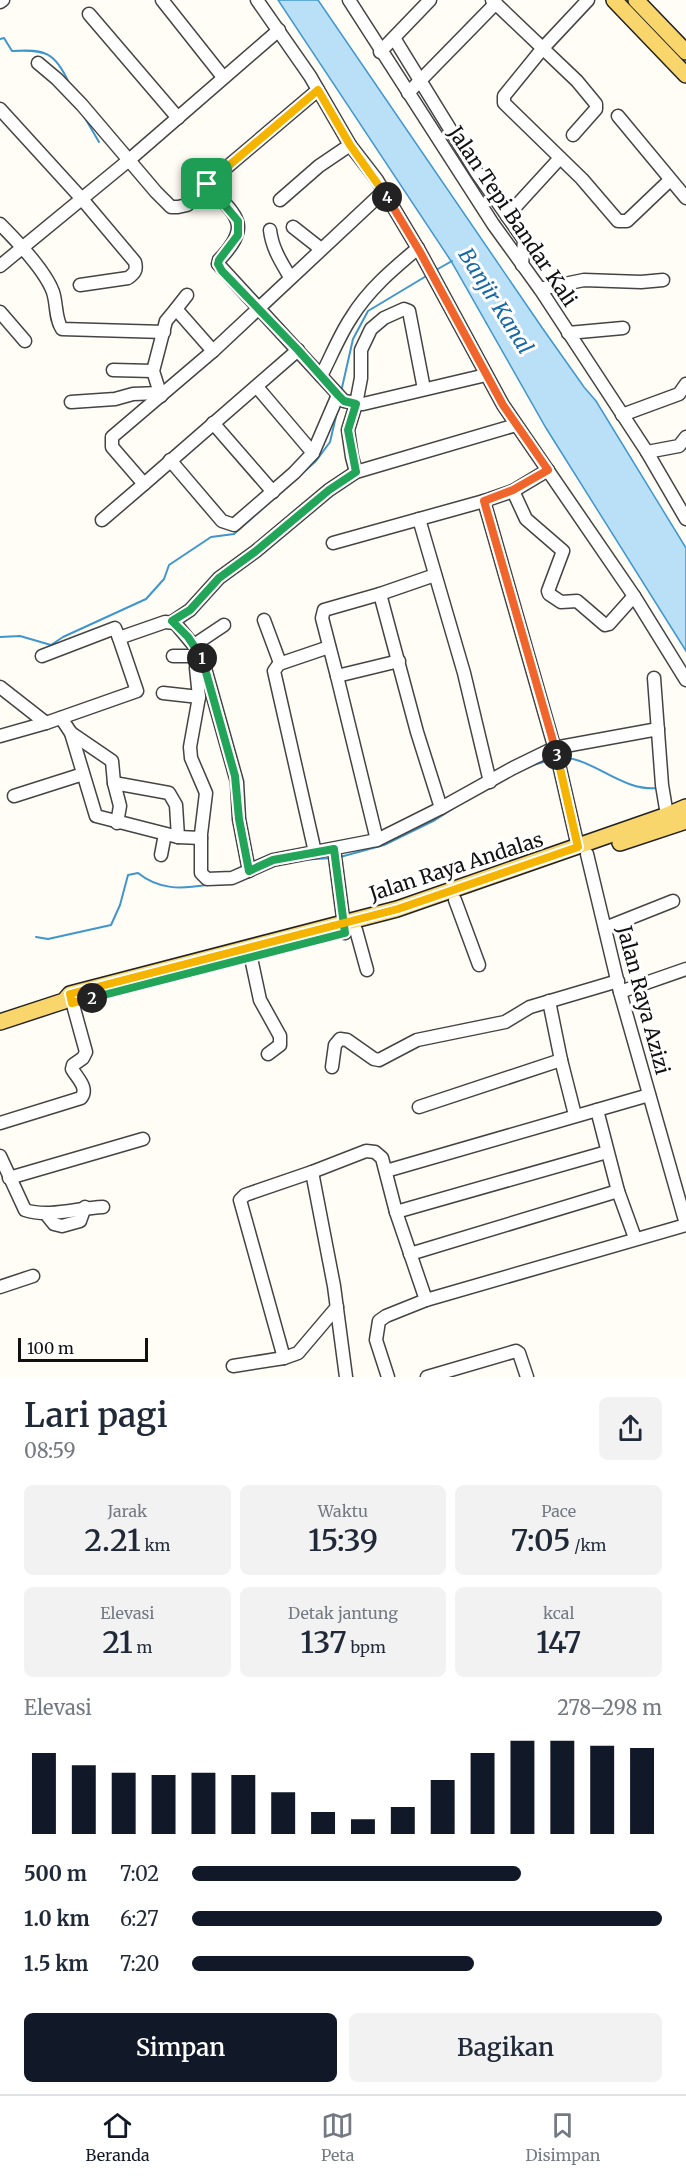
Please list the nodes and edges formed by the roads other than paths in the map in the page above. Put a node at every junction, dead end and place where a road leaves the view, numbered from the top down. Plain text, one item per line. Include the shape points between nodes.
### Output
1 (162, 0) edge
2 (257, 0) edge
3 (430, 0) edge
4 (588, 0) edge
5 (614, 0) edge
6 (636, 0) edge
7 (354, 2) edge
8 (494, 2) edge
9 (89, 14) dead end
10 (279, 30) junction
11 (394, 38) junction
12 (543, 48) junction
13 (380, 52) junction
14 (686, 52) edge
15 (38, 63) dead end
16 (684, 69) edge
17 (223, 77) junction
18 (420, 81) junction
19 (318, 90) junction
20 (408, 93) junction
21 (0, 109) edge
22 (618, 116) dead end
23 (178, 118) junction
24 (573, 135) dead end
25 (350, 145) junction
26 (560, 158) junction
27 (129, 160) junction
28 (670, 180) junction
29 (207, 184) junction
30 (384, 191) junction
31 (686, 198) edge
32 (82, 199) junction
33 (280, 200) dead end
34 (507, 216) junction
35 (0, 224) edge
36 (293, 226) dead end
37 (270, 230) dead end
38 (22, 247) junction
39 (321, 249) junction
40 (419, 250) junction
41 (522, 265) junction
42 (0, 266) edge
43 (290, 277) junction
44 (663, 280) dead end
45 (80, 285) dead end
46 (540, 289) junction
47 (188, 295) dead end
48 (176, 309) junction
49 (258, 309) junction
50 (0, 312) edge
51 (623, 328) dead end
52 (164, 332) junction
53 (568, 333) junction
54 (25, 341) dead end
55 (298, 350) junction
56 (213, 351) junction
57 (114, 370) dead end
58 (153, 371) junction
59 (486, 375) junction
60 (321, 376) junction
61 (686, 384) edge
62 (257, 387) junction
63 (424, 389) junction
64 (161, 395) junction
65 (344, 399) junction
66 (71, 402) dead end
67 (622, 415) junction
68 (213, 423) junction
69 (516, 424) junction
70 (686, 437) edge
71 (647, 452) junction
72 (313, 453) junction
73 (170, 460) junction
74 (548, 470) junction
75 (356, 472) junction
76 (144, 484) junction
77 (513, 490) junction
78 (273, 492) junction
79 (484, 501) junction
80 (419, 519) junction
81 (686, 519) edge
82 (102, 520) dead end
83 (333, 543) dead end
84 (435, 575) junction
85 (380, 594) junction
86 (634, 596) junction
87 (264, 620) dead end
88 (172, 621) junction
89 (224, 625) dead end
90 (119, 638) junction
91 (329, 647) junction
92 (196, 651) junction
93 (42, 656) dead end
94 (173, 656) dead end
95 (399, 661) junction
96 (280, 663) junction
97 (337, 676) junction
98 (654, 678) dead end
99 (686, 681) edge
100 (0, 687) edge
101 (163, 693) dead end
102 (200, 697) junction
103 (60, 718) junction
104 (46, 723) junction
105 (658, 729) junction
106 (71, 733) junction
107 (0, 736) edge
108 (556, 753) junction
109 (83, 774) junction
110 (489, 782) junction
111 (114, 783) junction
112 (14, 796) dead end
113 (686, 807) edge
114 (441, 808) junction
115 (669, 820) junction
116 (686, 821) edge
117 (117, 823) junction
118 (165, 834) junction
119 (178, 837) junction
120 (201, 838) junction
121 (377, 840) junction
122 (582, 850) junction
123 (315, 852) junction
124 (335, 854) junction
125 (162, 855) dead end
126 (249, 871) junction
127 (507, 877) junction
128 (455, 900) junction
129 (673, 901) dead end
130 (605, 928) junction
131 (348, 929) junction
132 (250, 958) junction
133 (479, 965) dead end
134 (686, 969) edge
135 (367, 970) dead end
136 (159, 976) junction
137 (619, 987) junction
138 (69, 1000) junction
139 (549, 1001) junction
140 (0, 1022) edge
141 (268, 1054) dead end
142 (561, 1060) junction
143 (332, 1067) dead end
144 (649, 1095) junction
145 (419, 1107) dead end
146 (597, 1110) junction
147 (575, 1115) junction
148 (0, 1123) edge
149 (142, 1139) dead end
150 (607, 1152) junction
151 (0, 1156) edge
152 (312, 1172) junction
153 (386, 1172) junction
154 (9, 1178) junction
155 (618, 1191) junction
156 (103, 1207) dead end
157 (396, 1212) junction
158 (686, 1224) edge
159 (635, 1238) junction
160 (410, 1254) junction
161 (33, 1276) dead end
162 (0, 1287) edge
163 (426, 1300) junction
164 (337, 1307) junction
165 (284, 1358) junction
166 (233, 1366) dead end
167 (346, 1377) edge
168 (388, 1377) edge
169 (427, 1377) edge
170 (527, 1377) edge

1 - 17 street
2 - 10 street
3 - 11 street
4 - 12 street
5 - 16 main road
6 - 14 main road
7 - 13 street, Jalan Tepi Bandar Kali
8 - 12 street
8 - 18 street
9 - 23 street
10 - 17 street
10 - 19 street
11 - 13 street
11 - 18 street
12 - 24 street via 596,104
12 - 26 street via 504,99
13 - 20 street, Jalan Tepi Bandar Kali
15 - 27 street via 57,78
17 - 23 street
18 - 20 street
18 - 34 street
19 - 25 street
19 - 29 street
20 - 41 street, Jalan Tepi Bandar Kali
21 - 32 street
22 - 28 street
23 - 27 street
25 - 30 street
25 - 33 street
26 - 28 street via 621,222 627,221
26 - 34 street
27 - 29 street via 171,207 187,205
27 - 32 street
28 - 31 street
29 - 49 street via 238,221 238,235 218,264
30 - 39 street
30 - 40 street
32 - 38 street
32 - 45 street via 136,268 128,278
34 - 41 street via 524,240
35 - 38 street
36 - 39 street
37 - 43 street
38 - 42 street
38 - 52 street via 51,287 62,329
39 - 43 street
40 - 59 street
40 - 60 street via 386,274 362,302
41 - 46 street, Jalan Tepi Bandar Kali
43 - 49 street
44 - 46 street via 584,280
46 - 53 street, Jalan Tepi Bandar Kali
47 - 48 street
48 - 52 street
48 - 56 street
49 - 55 street
49 - 56 street
50 - 54 street
51 - 53 street
52 - 58 street
53 - 67 street, Jalan Tepi Bandar Kali
55 - 60 street
55 - 62 street
56 - 64 street
57 - 58 street
58 - 64 street
59 - 63 street
59 - 69 street
60 - 65 street
61 - 67 street via 679,394
62 - 68 street
62 - 72 street
63 - 65 street
63 - 65 street via 413,326 409,311 404,309 371,329 361,350 361,378
64 - 66 street via 130,394
64 - 76 street via 110,440 111,447
65 - 72 street
65 - 75 street
67 - 71 street, Jalan Tepi Bandar Kali
68 - 73 street
68 - 78 street
69 - 74 street
69 - 75 street
70 - 71 street via 679,446
71 - 81 street, Jalan Tepi Bandar Kali
72 - 78 street
73 - 76 street
73 - 78 street via 222,521 230,525
74 - 77 street
74 - 86 street
75 - 88 street via 219,578 190,610
76 - 82 street
77 - 79 street
77 - 86 street via 526,519 563,551 549,594 561,602 577,601 605,625
79 - 80 street
79 - 108 street, Jalan Raya Azizi
80 - 83 street
80 - 84 street
84 - 85 street
84 - 110 street via 464,673
85 - 91 street via 324,610
85 - 95 street
86 - 99 street
87 - 96 street
88 - 90 street
88 - 92 street
89 - 92 street
90 - 93 street via 115,627
90 - 103 street via 137,691
91 - 96 street
91 - 97 street
92 - 94 street
92 - 102 street
92 - 126 street via 201,654 235,776
95 - 97 street
95 - 114 street
96 - 123 street via 274,676
97 - 121 street
98 - 105 street
100 - 104 street
101 - 102 street
102 - 120 street via 190,747 207,793
103 - 104 street
103 - 106 street
104 - 107 street
105 - 108 street
105 - 115 street
106 - 109 street
106 - 111 street via 110,759
108 - 110 street via 513,768
108 - 122 street, Jalan Raya Azizi
109 - 112 street
109 - 117 street via 95,815
110 - 114 street
111 - 117 street via 120,806
111 - 119 street via 169,794 176,805
113 - 115 main road, Jalan Raya Andalas
114 - 121 street
115 - 116 main road, Jalan Raya Andalas
115 - 122 main road, Jalan Raya Andalas
117 - 118 street
118 - 119 street
118 - 125 street
119 - 120 street
120 - 126 street via 201,873 205,879 232,878
121 - 124 street
122 - 127 main road, Jalan Raya Andalas
122 - 130 street, Jalan Raya Azizi
123 - 124 street
123 - 126 street via 273,860
124 - 131 street
127 - 128 main road, Jalan Raya Andalas
127 - 131 main road, Jalan Raya Andalas via 398,909
128 - 131 main road, Jalan Raya Andalas
128 - 133 street
129 - 130 street
130 - 137 street, Jalan Raya Azizi
131 - 132 main road, Jalan Raya Andalas
131 - 135 street
131 - 136 main road, Jalan Raya Andalas
132 - 136 main road, Jalan Raya Andalas
132 - 141 street via 260,1000 280,1036 280,1045
134 - 137 street
136 - 138 main road, Jalan Raya Andalas
137 - 139 street
137 - 144 street, Jalan Raya Azizi
138 - 140 main road, Jalan Raya Andalas
138 - 148 street via 86,1052 72,1069 85,1090 84,1095
139 - 142 street
139 - 143 street via 505,1022 417,1040 379,1060 340,1039 335,1045
142 - 145 street
142 - 147 street
144 - 146 street
144 - 158 street, Jalan Raya Azizi
146 - 147 street
146 - 150 street
147 - 153 street
149 - 154 street
150 - 155 street
150 - 157 street
151 - 154 street
152 - 153 street via 371,1151 382,1158
152 - 164 street
152 - 165 street via 240,1200
153 - 157 street
154 - 156 street via 25,1210 46,1214 54,1224 73,1224 80,1221 85,1207
155 - 159 street
155 - 160 street
157 - 160 street
158 - 159 street
159 - 163 street
160 - 163 street
161 - 162 street
163 - 168 street via 379,1321 376,1340
164 - 165 street via 298,1353
164 - 167 street
165 - 166 street
169 - 170 street via 516,1351

